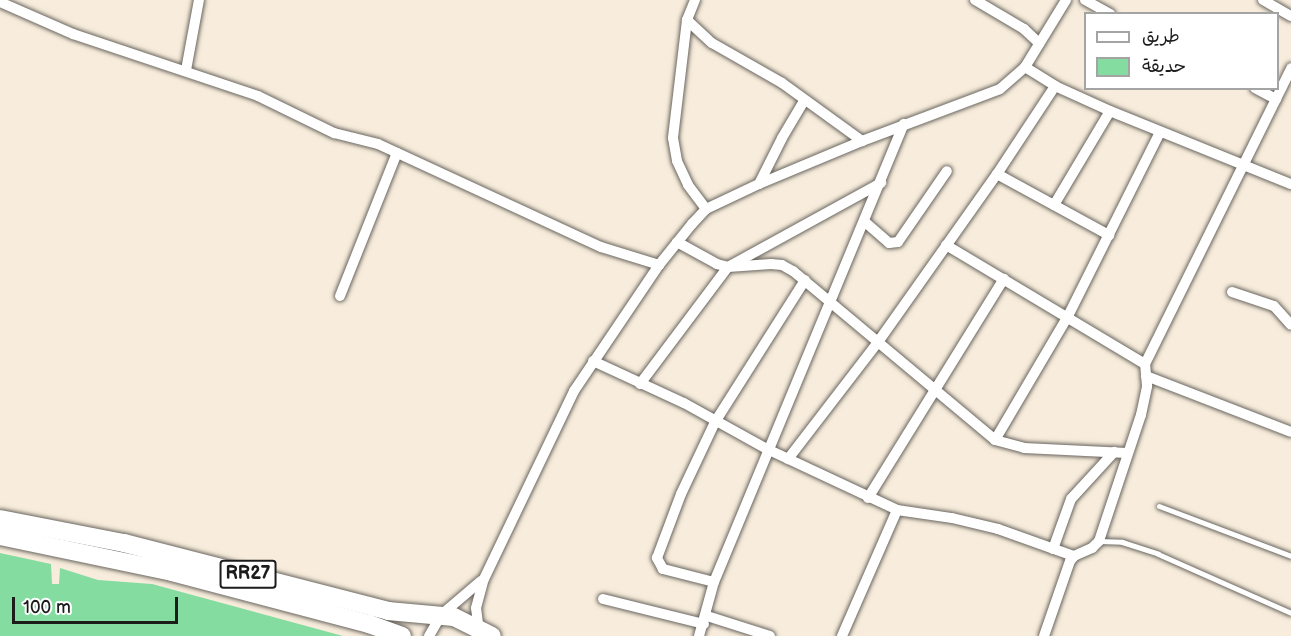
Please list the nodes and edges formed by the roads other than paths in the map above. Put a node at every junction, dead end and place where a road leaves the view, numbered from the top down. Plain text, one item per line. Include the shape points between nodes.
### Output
1 (199, 0) edge
2 (695, 0) edge
3 (975, 0) edge
4 (1066, 0) edge
5 (1085, 0) edge
6 (1263, 0) edge
7 (0, 2) edge
8 (1106, 12) edge
9 (1291, 16) edge
10 (687, 20) junction
11 (1039, 43) junction
12 (1025, 67) junction
13 (1291, 68) edge
14 (186, 70) junction
15 (1055, 86) junction
16 (1259, 90) edge
17 (1276, 99) junction
18 (804, 101) junction
19 (1110, 111) junction
20 (904, 124) junction
21 (1160, 132) junction
22 (862, 141) junction
23 (396, 153) junction
24 (1243, 166) junction
25 (948, 171) dead end
26 (997, 174) junction
27 (881, 183) junction
28 (759, 184) junction
29 (1291, 184) edge
30 (1054, 205) junction
31 (706, 209) junction
32 (865, 222) junction
33 (1109, 235) junction
34 (677, 242) junction
35 (946, 245) junction
36 (659, 265) junction
37 (728, 267) junction
38 (1004, 279) junction
39 (805, 280) junction
40 (1232, 292) dead end
41 (340, 296) dead end
42 (831, 302) junction
43 (1067, 318) junction
44 (1291, 325) edge
45 (878, 342) junction
46 (593, 361) junction
47 (1145, 364) junction
48 (1146, 376) junction
49 (640, 384) junction
50 (934, 388) junction
51 (715, 422) junction
52 (1291, 432) edge
53 (995, 440) junction
54 (767, 449) junction
55 (1114, 452) junction
56 (1127, 453) junction
57 (788, 459) junction
58 (868, 498) junction
59 (1159, 506) dead end
60 (897, 510) junction
61 (0, 519) edge
62 (0, 536) edge
63 (1099, 541) junction
64 (1053, 549) junction
65 (1074, 556) junction
66 (1291, 556) edge
67 (484, 579) junction
68 (714, 582) junction
69 (603, 599) dead end
70 (1291, 613) edge
71 (441, 615) junction
72 (705, 620) junction
73 (483, 633) edge
74 (402, 636) edge
75 (429, 636) edge
76 (699, 636) edge
77 (767, 636) edge
78 (842, 636) edge
79 (1044, 636) edge

1 - 14 street
2 - 10 street
3 - 11 street via 1024,29
4 - 11 street
5 - 8 street
6 - 9 street
7 - 14 street via 72,34
10 - 18 street via 712,43 782,83
10 - 31 street via 673,138 688,185
11 - 12 street
12 - 15 street
12 - 20 street via 1000,89
13 - 17 street
14 - 23 street via 258,96 334,133 378,144
15 - 19 street
15 - 26 street
16 - 17 street
17 - 24 street
18 - 22 street
18 - 28 street
19 - 21 street
19 - 30 street
20 - 22 street
20 - 27 street
21 - 24 street
21 - 33 street
22 - 28 street
23 - 36 street via 601,247
23 - 41 street
24 - 29 street
24 - 47 street
25 - 32 street via 895,243 889,243
26 - 30 street
26 - 35 street
27 - 32 street
27 - 37 street
28 - 31 street
30 - 33 street
31 - 34 street
32 - 42 street
33 - 43 street
34 - 36 street
34 - 37 street
35 - 38 street
35 - 45 street
36 - 46 street
37 - 39 street via 782,265
37 - 49 street
38 - 43 street
38 - 50 street
39 - 42 street
39 - 51 street
40 - 44 street via 1274,306
42 - 45 street
42 - 54 street
43 - 47 street
43 - 53 street
45 - 50 street
45 - 57 street
46 - 49 street
46 - 67 street via 574,391
47 - 48 street
48 - 52 street
48 - 56 street via 1141,415
49 - 51 street
50 - 53 street
50 - 58 street
51 - 54 street
51 - 68 street via 681,494 657,558 663,569
53 - 55 street via 1024,448
54 - 57 street
54 - 68 street
55 - 56 street
55 - 64 street via 1071,499
56 - 63 street
57 - 58 street
58 - 60 street
59 - 66 lane
60 - 64 street via 998,529
60 - 78 street
61 - 71 highway, RR27 via 124,543 388,611
62 - 74 highway, RR27 via 172,572
63 - 65 street
63 - 70 lane via 1122,542 1158,554
64 - 65 street
65 - 79 street
67 - 71 street
67 - 73 street via 476,608
68 - 72 street
69 - 72 street
71 - 73 highway, RR27 via 466,621
71 - 75 street
72 - 76 street
72 - 77 street

